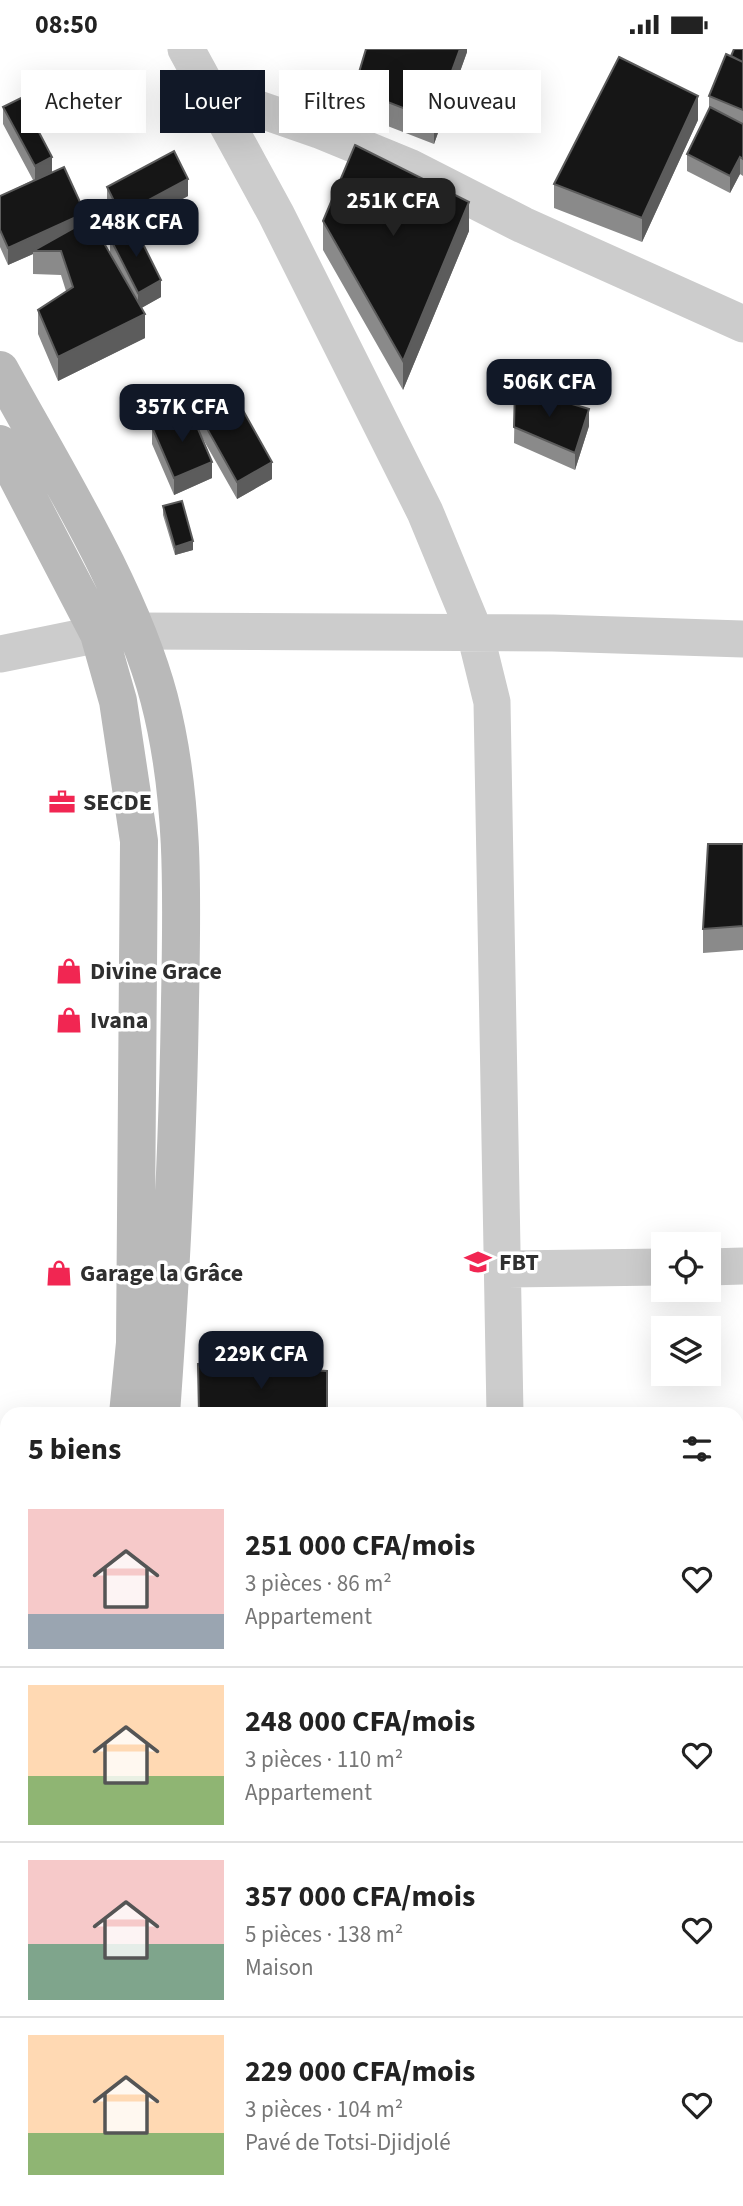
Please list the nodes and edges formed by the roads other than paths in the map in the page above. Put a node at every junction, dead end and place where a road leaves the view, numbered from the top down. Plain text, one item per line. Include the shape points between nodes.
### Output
1 (186, 49) edge
2 (197, 70) edge
3 (265, 111) edge
4 (232, 133) edge
5 (743, 324) edge
6 (0, 370) edge
7 (0, 445) edge
8 (136, 631) junction
9 (475, 633) junction
10 (99, 634) junction
11 (743, 639) edge
12 (0, 654) edge
13 (743, 1266) edge
14 (651, 1267) edge
15 (721, 1267) edge
16 (503, 1269) junction
17 (129, 1407) edge
18 (162, 1407) edge
19 (505, 1407) edge

1 - 2 street
3 - 5 street via 409,167 523,225
4 - 9 street via 400,462
6 - 8 main road
7 - 10 main road
8 - 9 street
8 - 18 main road via 159,698 175,783 183,863
9 - 11 street
9 - 16 street via 492,702
10 - 12 street
10 - 17 main road via 118,701 139,841 135,1343
13 - 15 street
14 - 16 street
16 - 19 street

